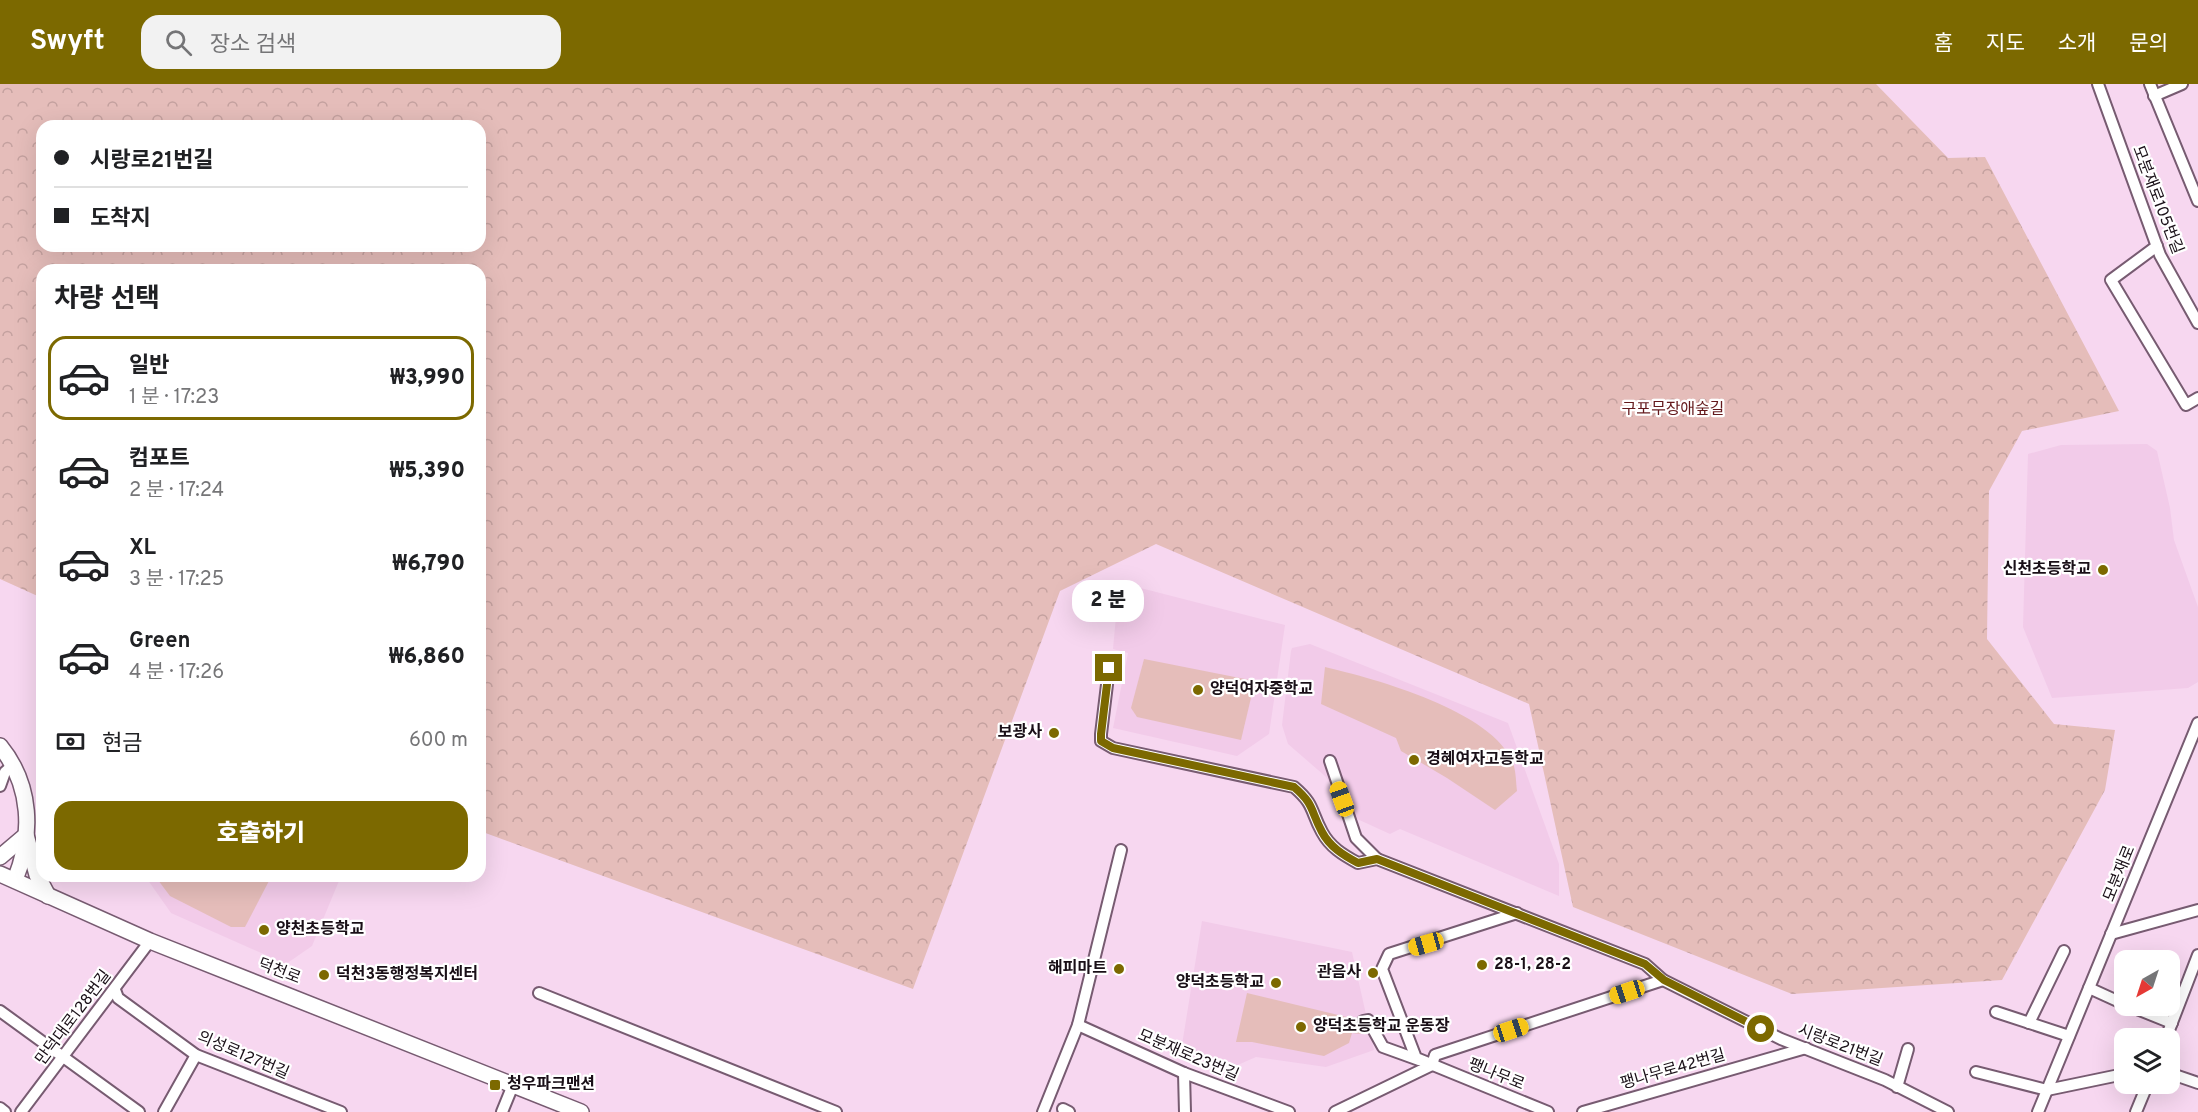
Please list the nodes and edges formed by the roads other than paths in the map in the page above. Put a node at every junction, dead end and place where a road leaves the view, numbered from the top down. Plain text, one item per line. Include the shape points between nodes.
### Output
1 (2098, 84) edge
2 (2150, 84) edge
3 (2182, 84) edge
4 (2154, 96) junction
5 (2195, 184) edge
6 (2198, 201) edge
7 (2157, 246) junction
8 (2198, 323) edge
9 (2198, 399) edge
10 (1109, 668) dead end
11 (2198, 723) edge
12 (0, 746) edge
13 (1330, 761) dead end
14 (6, 770) edge
15 (0, 786) edge
16 (26, 835) junction
17 (1121, 850) dead end
18 (0, 857) edge
19 (1377, 859) junction
20 (36, 871) edge
21 (0, 874) edge
22 (15, 880) junction
23 (41, 882) edge
24 (48, 896) junction
25 (2198, 910) edge
26 (1516, 914) junction
27 (2111, 934) junction
28 (150, 941) junction
29 (2064, 951) dead end
30 (2198, 956) edge
31 (1664, 980) junction
32 (2089, 988) junction
33 (115, 990) junction
34 (539, 993) dead end
35 (2114, 999) edge
36 (0, 1011) edge
37 (1996, 1012) dead end
38 (2155, 1016) edge
39 (1363, 1021) dead end
40 (2029, 1023) junction
41 (2172, 1023) junction
42 (1078, 1025) junction
43 (2170, 1028) edge
44 (2069, 1036) junction
45 (1806, 1048) junction
46 (1908, 1048) dead end
47 (196, 1055) junction
48 (63, 1057) junction
49 (1432, 1065) junction
50 (1976, 1072) dead end
51 (1184, 1073) junction
52 (2114, 1076) edge
53 (2180, 1077) edge
54 (2198, 1083) edge
55 (513, 1085) junction
56 (1897, 1087) junction
57 (2047, 1090) junction
58 (2143, 1094) edge
59 (0, 1108) edge
60 (334, 1111) edge
61 (5, 1112) edge
62 (21, 1112) edge
63 (139, 1112) edge
64 (164, 1112) edge
65 (502, 1112) edge
66 (581, 1112) edge
67 (836, 1112) edge
68 (1043, 1112) edge
69 (1185, 1112) edge
70 (1289, 1112) edge
71 (1335, 1112) edge
72 (1548, 1112) edge
73 (1583, 1112) edge
74 (1948, 1112) edge
75 (2038, 1112) edge
76 (2136, 1112) edge

1 - 7 street, 모분재로105번길
2 - 4 street
3 - 4 street
4 - 5 street
5 - 6 street
7 - 8 street, 모분재로105번길
7 - 9 street via 2111,280 2186,405
10 - 19 street, 시랑로21번길 via 1101,741 1113,748 1294,787 1310,801 1322,832 1337,851 1358,863
11 - 27 street, 모분재로
12 - 14 main road
13 - 19 street via 1356,838
14 - 15 street
14 - 16 main road via 26,798
16 - 18 main road
16 - 20 main road
16 - 22 main road
17 - 42 street
19 - 26 street, 시랑로21번길
21 - 22 main road, 덕천로
22 - 24 main road, 덕천로
23 - 24 main road
24 - 28 main road, 덕천로
25 - 27 street
26 - 31 street, 시랑로21번길 via 1645,964
26 - 49 street, 팽나무로 via 1389,954 1383,969 1416,1058
27 - 32 street, 모분재로
28 - 33 street, 만덕대로128번길
28 - 55 main road, 덕천로
29 - 40 street
30 - 41 street
31 - 45 street, 시랑로21번길
31 - 49 street via 1435,1055
32 - 35 street
32 - 44 street, 모분재로
33 - 47 street, 의성로127번길 via 118,998
33 - 48 street, 만덕대로128번길
34 - 67 street
36 - 48 street
37 - 40 street
38 - 41 street
39 - 49 street, 팽나무로 via 1368,1020 1383,1047
40 - 44 street
41 - 43 street
42 - 51 street, 모분재로23번길
42 - 68 street
44 - 57 street, 모분재로
45 - 56 street, 시랑로21번길
45 - 73 street, 팽나무로42번길
46 - 56 street
47 - 60 street, 의성로127번길
47 - 64 street
48 - 62 street, 만덕대로128번길
48 - 63 street
49 - 71 street
49 - 72 street, 팽나무로
50 - 57 street
51 - 69 street
51 - 70 street, 모분재로23번길
52 - 57 street
53 - 54 street
55 - 65 street
55 - 66 main road, 덕천로
56 - 74 street, 시랑로21번길
57 - 75 street, 모분재로
58 - 76 street
59 - 61 street

